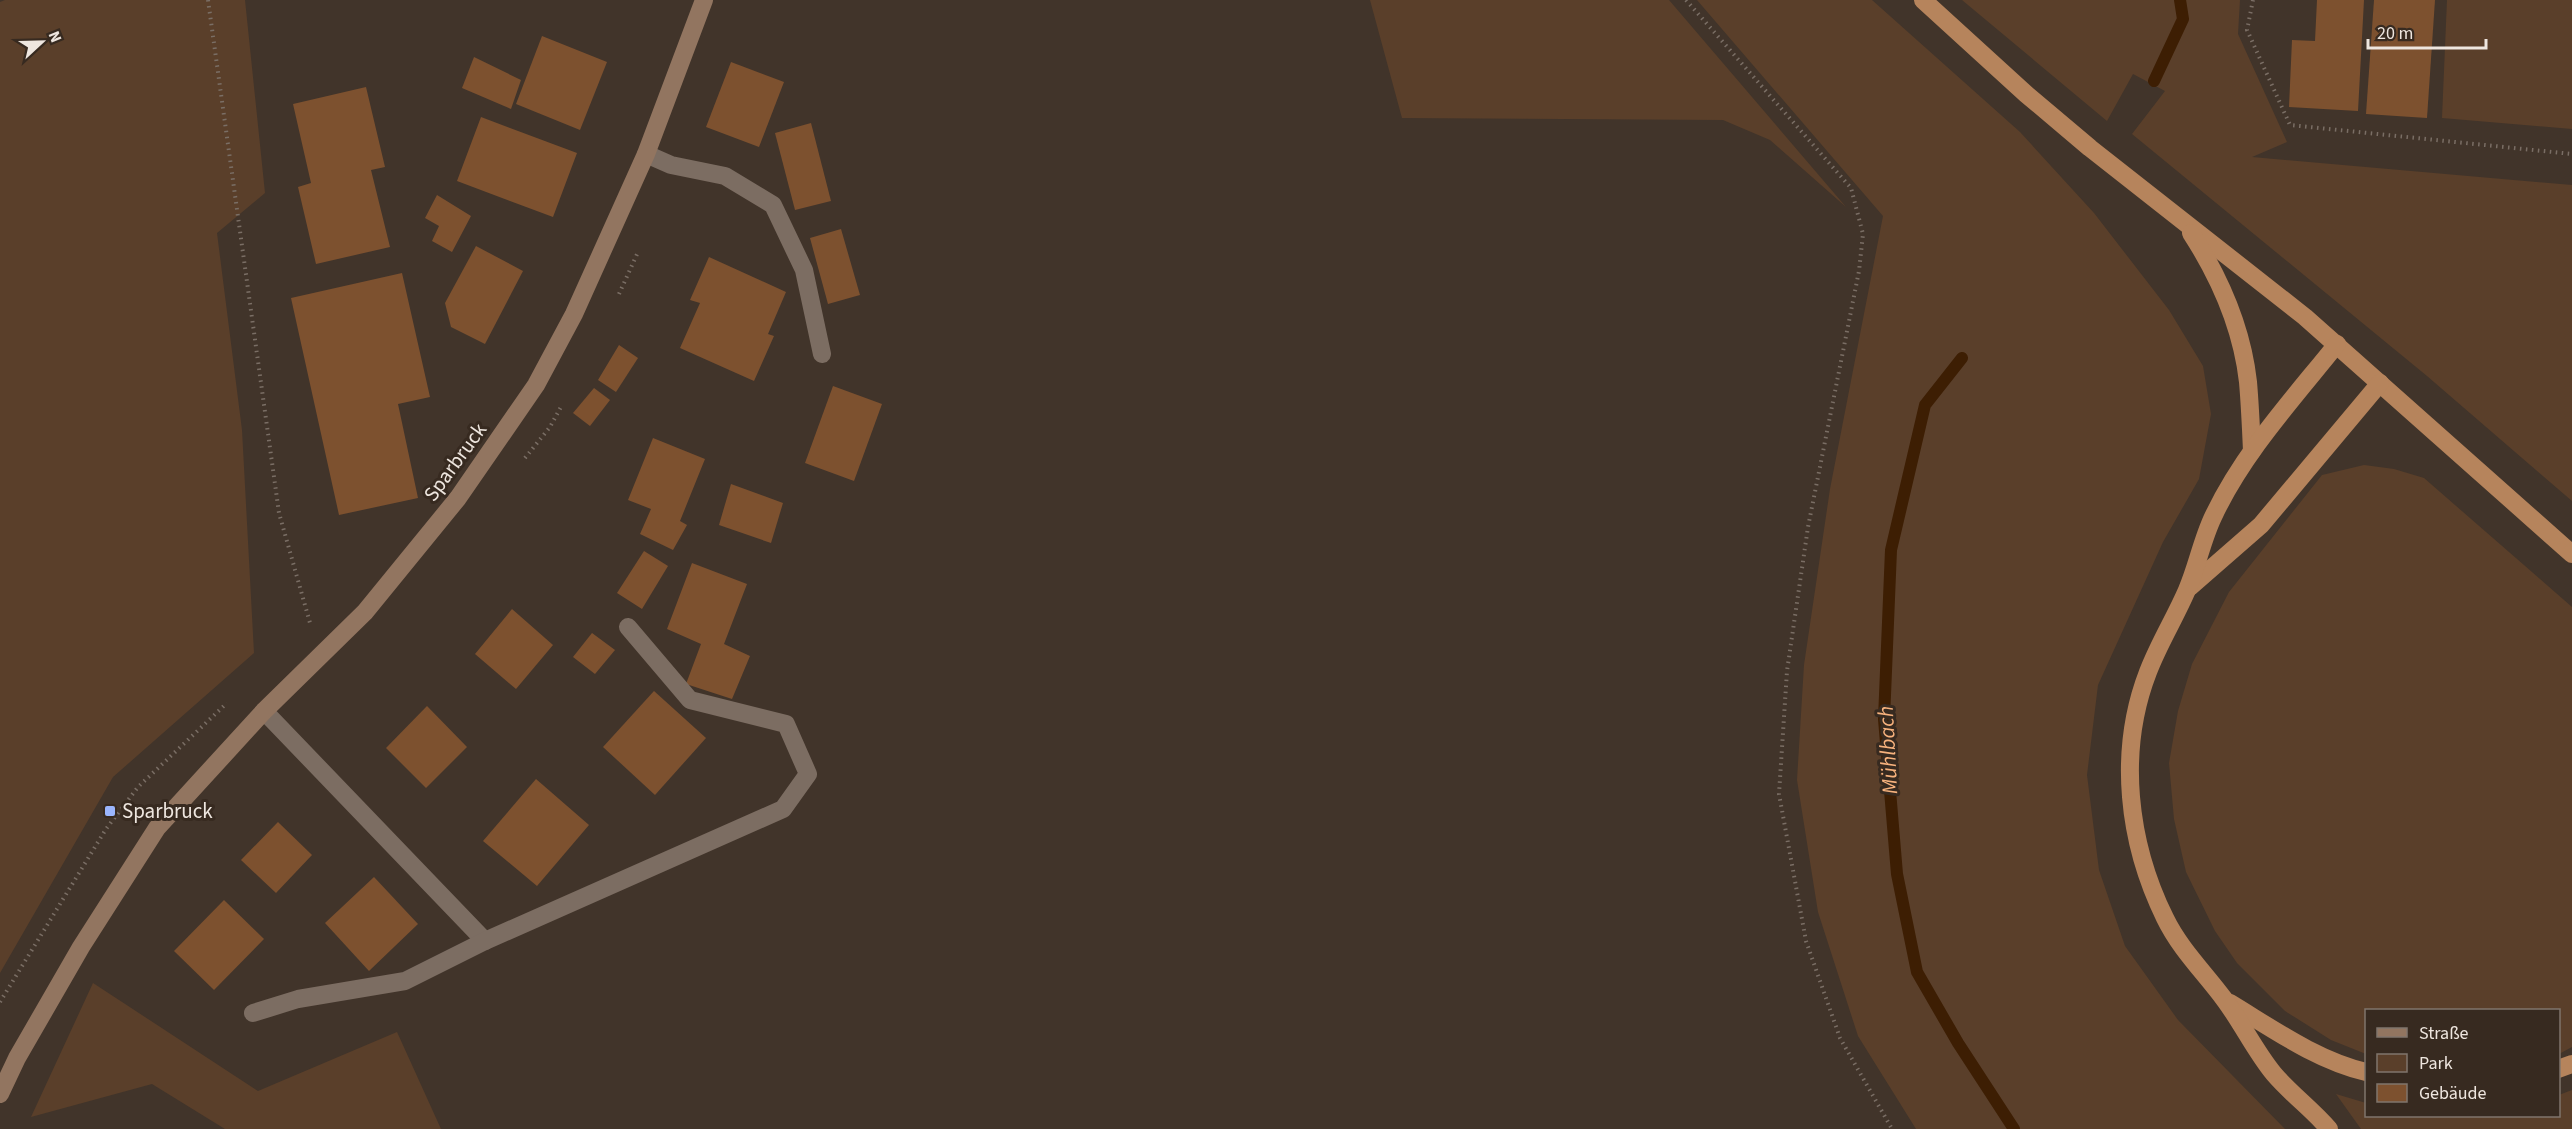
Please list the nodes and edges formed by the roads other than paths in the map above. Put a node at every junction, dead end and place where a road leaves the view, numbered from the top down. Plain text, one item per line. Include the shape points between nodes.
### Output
1 (704, 0) edge
2 (1923, 0) edge
3 (646, 154) junction
4 (2184, 222) junction
5 (2337, 344) junction
6 (822, 354) dead end
7 (2380, 383) junction
8 (2252, 451) junction
9 (2572, 554) edge
10 (2187, 591) junction
11 (628, 627) dead end
12 (264, 711) junction
13 (485, 941) junction
14 (2223, 999) junction
15 (253, 1013) dead end
16 (2365, 1072) edge
17 (0, 1094) edge
18 (2329, 1129) edge

1 - 3 main road, Sparbruck
2 - 4 highway via 2026,94
3 - 6 lane via 671,165 725,176 772,205 804,270
3 - 12 main road, Sparbruck via 578,305 536,385 458,498 365,612
4 - 5 highway
4 - 8 highway via 2225,293 2240,341 2248,380
5 - 7 highway
5 - 8 highway
7 - 9 highway
7 - 10 highway via 2261,525
8 - 10 highway via 2212,518
10 - 14 highway via 2162,636 2136,715 2130,765 2132,815 2142,860 2165,919 2193,963
11 - 13 lane via 690,700 786,724 808,774 783,809
12 - 13 lane
12 - 17 main road, Sparbruck via 158,828 81,947
13 - 15 lane via 405,981 298,999
14 - 16 highway via 2305,1048
14 - 18 highway via 2275,1075

